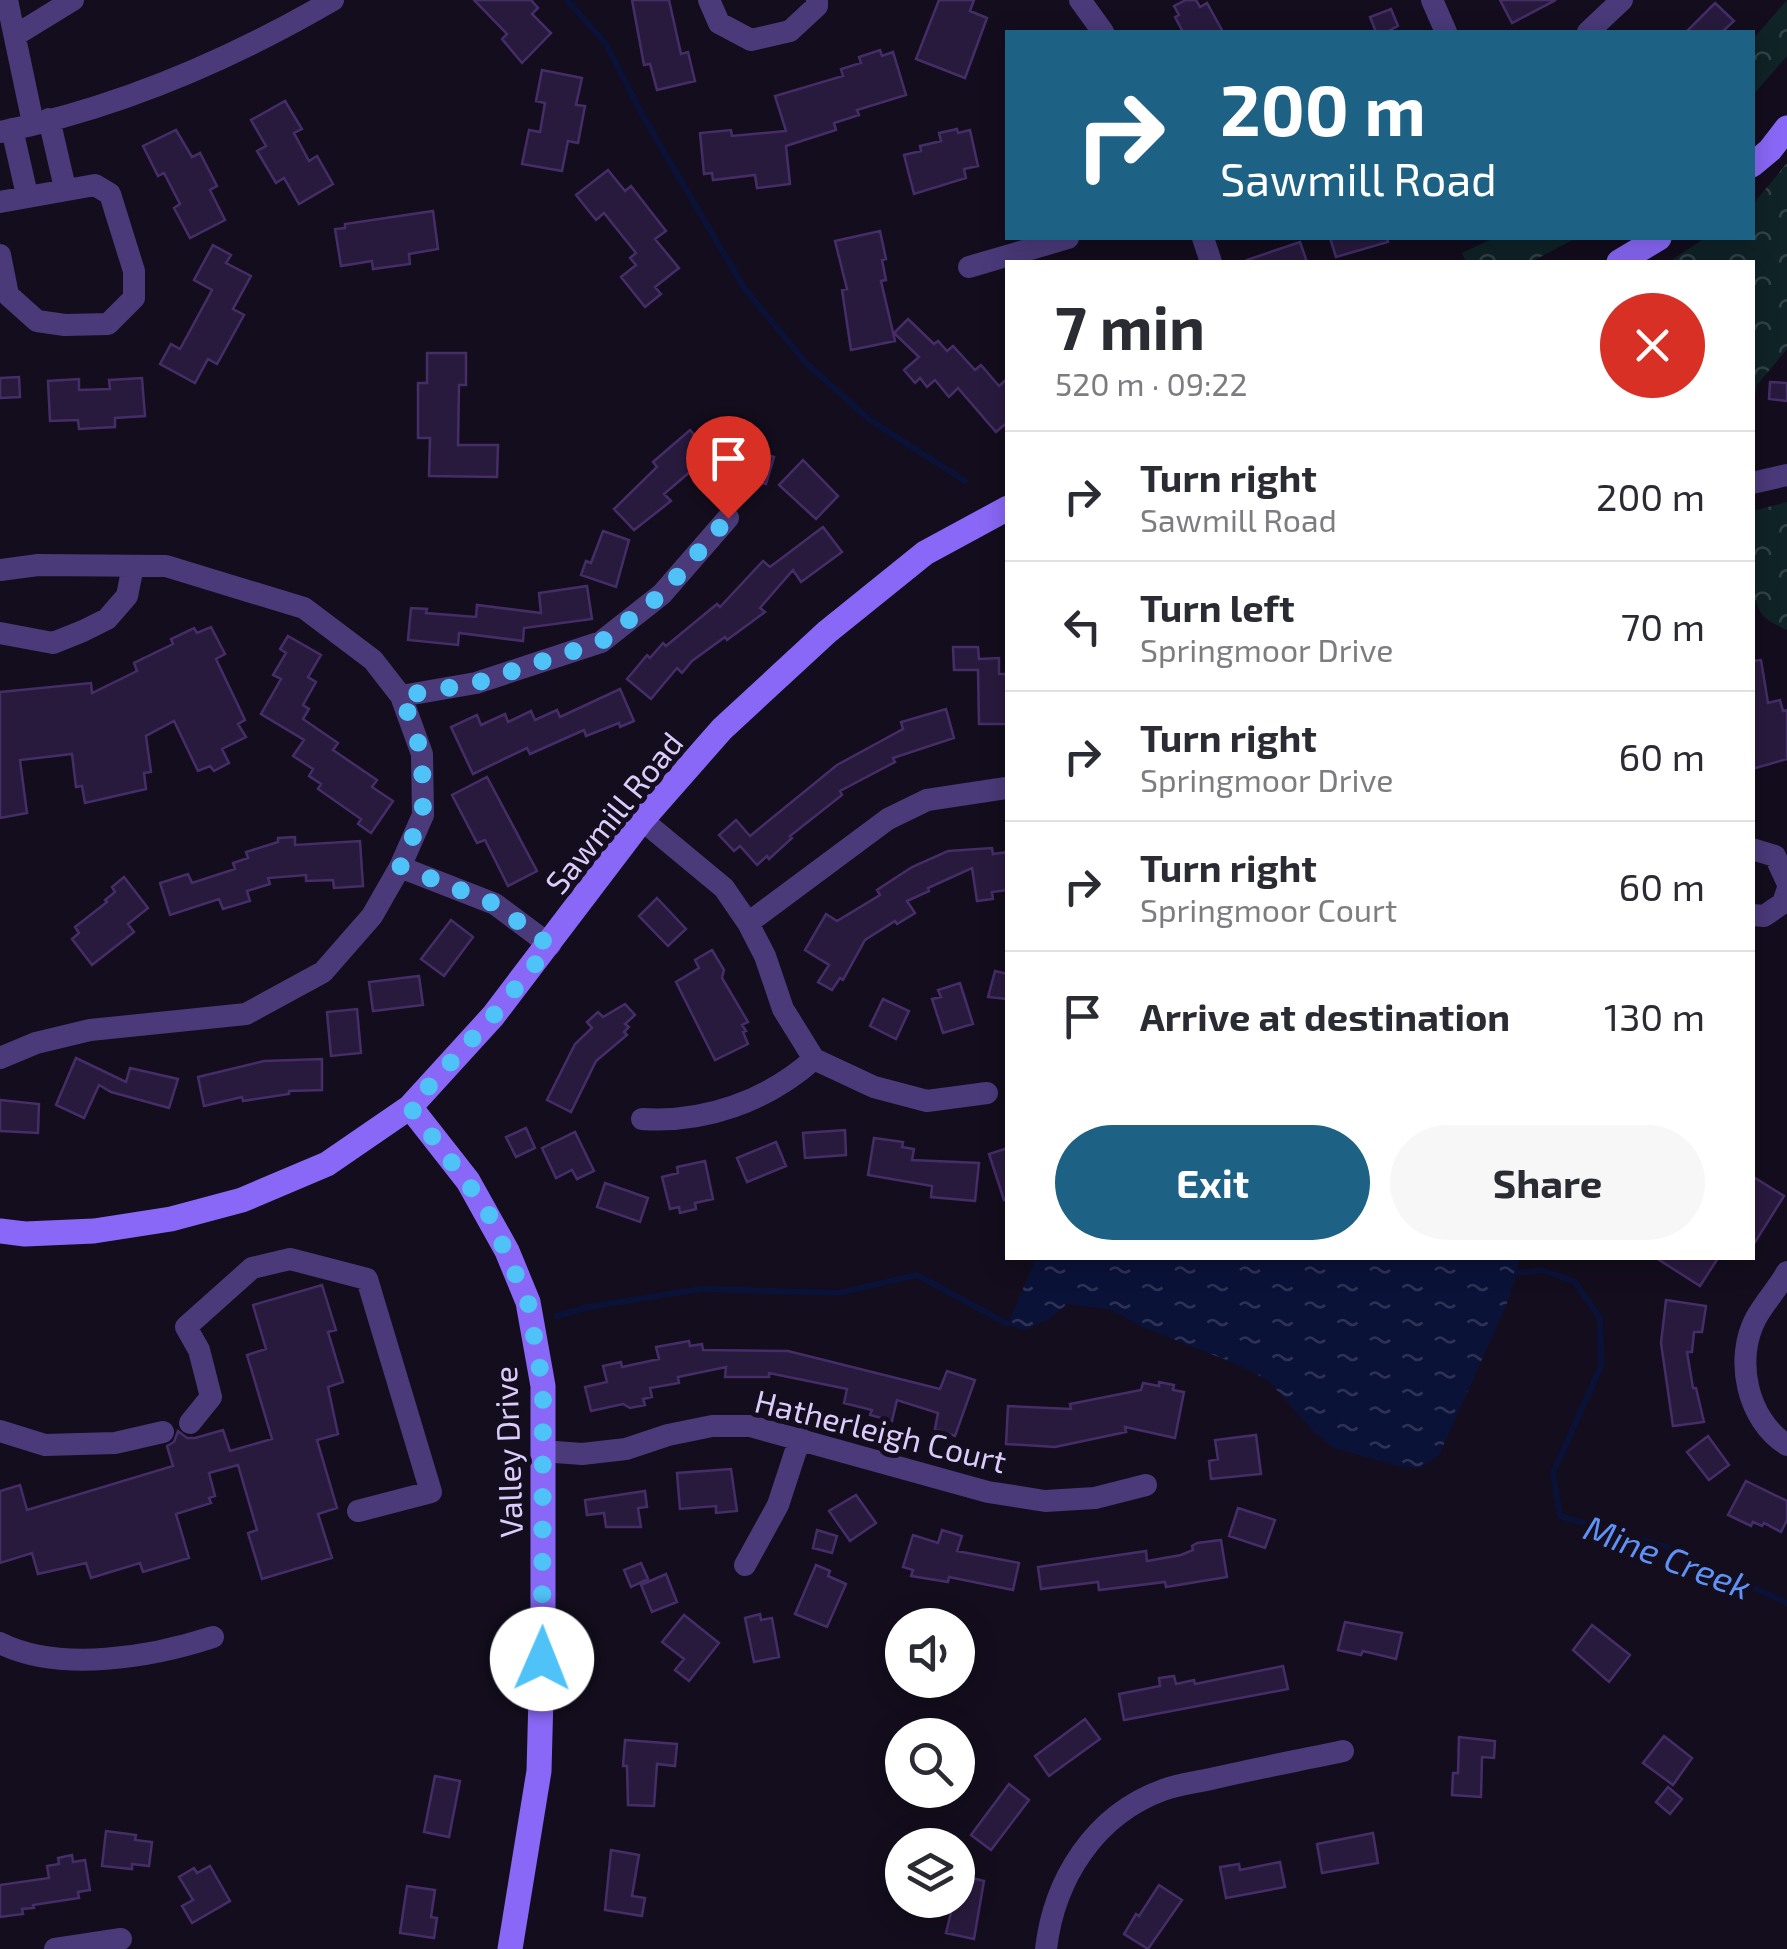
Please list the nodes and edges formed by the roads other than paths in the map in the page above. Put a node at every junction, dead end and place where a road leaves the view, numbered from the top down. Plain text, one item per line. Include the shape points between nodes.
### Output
1 (7, 0) edge
2 (73, 0) edge
3 (333, 0) edge
4 (709, 0) edge
5 (817, 0) edge
6 (1080, 0) edge
7 (1432, 0) edge
8 (1622, 0) edge
9 (1102, 30) edge
10 (1445, 30) edge
11 (1590, 30) edge
12 (16, 35) junction
13 (23, 126) edge
14 (1787, 128) edge
15 (1755, 162) edge
16 (64, 188) junction
17 (26, 195) junction
18 (0, 202) edge
19 (1061, 240) edge
20 (1656, 240) edge
21 (0, 255) edge
22 (1622, 260) edge
23 (969, 266) dead end
24 (1787, 474) edge
25 (1755, 482) edge
26 (1005, 510) edge
27 (728, 518) dead end
28 (133, 566) junction
29 (0, 570) edge
30 (0, 633) edge
31 (402, 696) junction
32 (1005, 788) edge
33 (642, 820) junction
34 (1755, 849) edge
35 (400, 866) junction
36 (1786, 896) edge
37 (1755, 915) edge
38 (748, 923) junction
39 (550, 946) junction
40 (0, 1058) edge
41 (814, 1059) junction
42 (987, 1093) dead end
43 (410, 1107) junction
44 (642, 1119) dead end
45 (0, 1231) edge
46 (1787, 1272) edge
47 (190, 1423) dead end
48 (0, 1431) edge
49 (162, 1432) dead end
50 (800, 1438) junction
51 (1787, 1445) edge
52 (542, 1451) junction
53 (1146, 1485) dead end
54 (358, 1511) dead end
55 (745, 1565) dead end
56 (213, 1638) dead end
57 (0, 1643) edge
58 (1344, 1751) dead end
59 (121, 1940) dead end
60 (55, 1949) edge
61 (510, 1949) edge
62 (1046, 1949) edge

1 - 12 street
2 - 12 street
3 - 13 street via 177,78
4 - 5 street via 718,23 751,40 790,31
6 - 9 street
7 - 10 street
8 - 11 street
12 - 13 street
13 - 16 street
13 - 17 street
14 - 15 street
16 - 17 street
16 - 21 street via 94,185 110,194 134,271 134,298 108,324 37,321 8,295
17 - 18 street
19 - 23 street
20 - 22 street
24 - 25 street
26 - 33 street, Sawmill Road via 926,554 827,632 722,729
27 - 31 street via 662,594 601,642 476,683
28 - 29 street
28 - 30 street via 127,596 107,619 82,632 52,643
28 - 31 street via 166,566 304,608 373,660
31 - 35 street via 422,754 423,814
32 - 38 street via 927,800 888,819
33 - 38 street via 724,888
33 - 39 street, Sawmill Road
34 - 36 street via 1775,856
35 - 39 street via 495,904
35 - 40 street via 372,916 323,972 246,1014 90,1030
36 - 37 street via 1764,916
38 - 41 street via 783,1009
39 - 43 street, Sawmill Road
41 - 42 street via 874,1087 927,1100
41 - 44 street via 780,1086 719,1112 677,1121
43 - 45 street, Sawmill Road via 327,1164 242,1200 94,1231
43 - 52 street, Valley Drive via 486,1208 528,1302 543,1386
46 - 51 street via 1754,1322 1746,1368 1757,1414
47 - 54 street via 211,1397 186,1328 252,1268 290,1259 367,1278 432,1492
48 - 49 street via 44,1445
50 - 52 street, Hatherleigh Court via 750,1426 712,1426 626,1450
50 - 53 street, Hatherleigh Court via 1044,1502
50 - 55 street via 778,1505
52 - 61 street, Valley Drive via 539,1771
56 - 57 street via 118,1659 51,1656
58 - 62 street via 1161,1790 1126,1812 1091,1838 1070,1866 1050,1917
59 - 60 street

